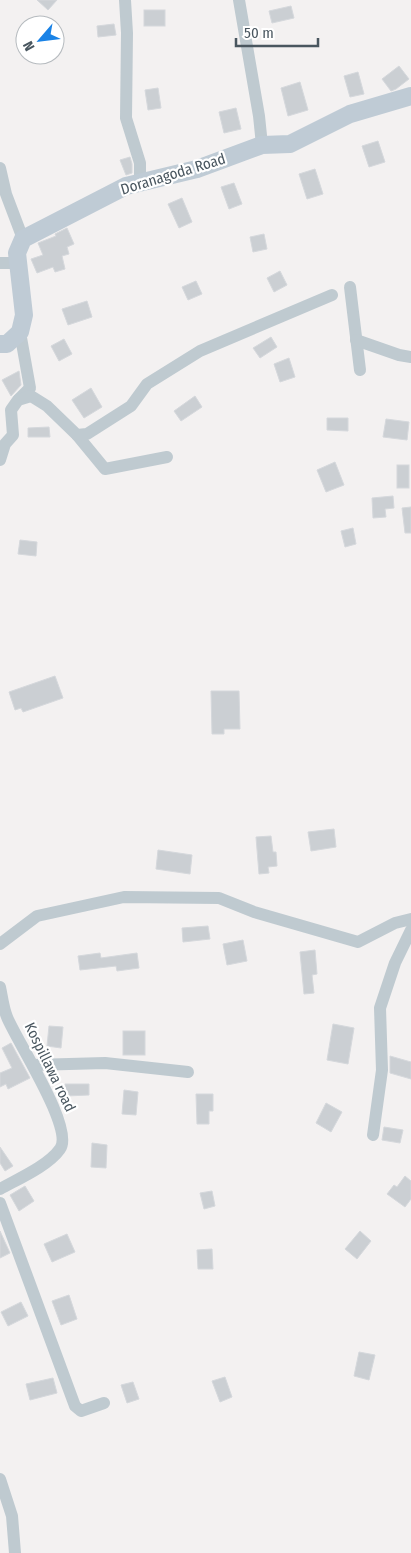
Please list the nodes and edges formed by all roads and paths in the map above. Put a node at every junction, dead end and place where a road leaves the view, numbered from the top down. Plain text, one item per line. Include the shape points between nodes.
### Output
1 (125, 0) edge
2 (239, 0) edge
3 (411, 96) edge
4 (262, 145) junction
5 (0, 168) edge
6 (140, 182) junction
7 (24, 239) junction
8 (0, 263) edge
9 (18, 263) junction
10 (350, 287) dead end
11 (332, 296) dead end
12 (20, 332) junction
13 (356, 340) junction
14 (0, 344) edge
15 (411, 357) edge
16 (360, 370) dead end
17 (18, 400) junction
18 (77, 435) junction
19 (167, 457) dead end
20 (0, 460) edge
21 (411, 919) edge
22 (411, 930) edge
23 (0, 944) edge
24 (0, 987) edge
25 (33, 1065) junction
26 (188, 1072) dead end
27 (373, 1135) dead end
28 (0, 1190) edge
29 (0, 1203) edge
30 (104, 1403) dead end
31 (0, 1479) edge
32 (16, 1553) edge

1 - 6 street via 126,118 140,162
2 - 4 street
3 - 4 street, Doranagoda Road via 350,114 290,144
4 - 6 street, Doranagoda Road via 198,169
5 - 7 street via 6,194
6 - 7 street, Doranagoda Road via 126,186
7 - 9 street via 17,253
8 - 9 street
9 - 12 street via 24,315
10 - 13 street
11 - 18 street via 200,352 147,384 132,406 87,434
12 - 14 street via 7,344
12 - 17 street via 30,388
13 - 15 street
13 - 16 street
17 - 18 street via 31,396 48,406
17 - 20 street via 11,410 13,435
18 - 19 street via 104,469
21 - 23 street via 395,923 358,942 254,912 219,898 124,897 37,916
22 - 27 street via 395,963 380,1008 382,1070
24 - 25 street, Kospillawa road via 7,1016
25 - 26 street via 105,1063
25 - 28 street, Kospillawa road via 53,1105 63,1134 62,1147 51,1159
29 - 30 street via 75,1406 81,1411
31 - 32 street via 12,1516

